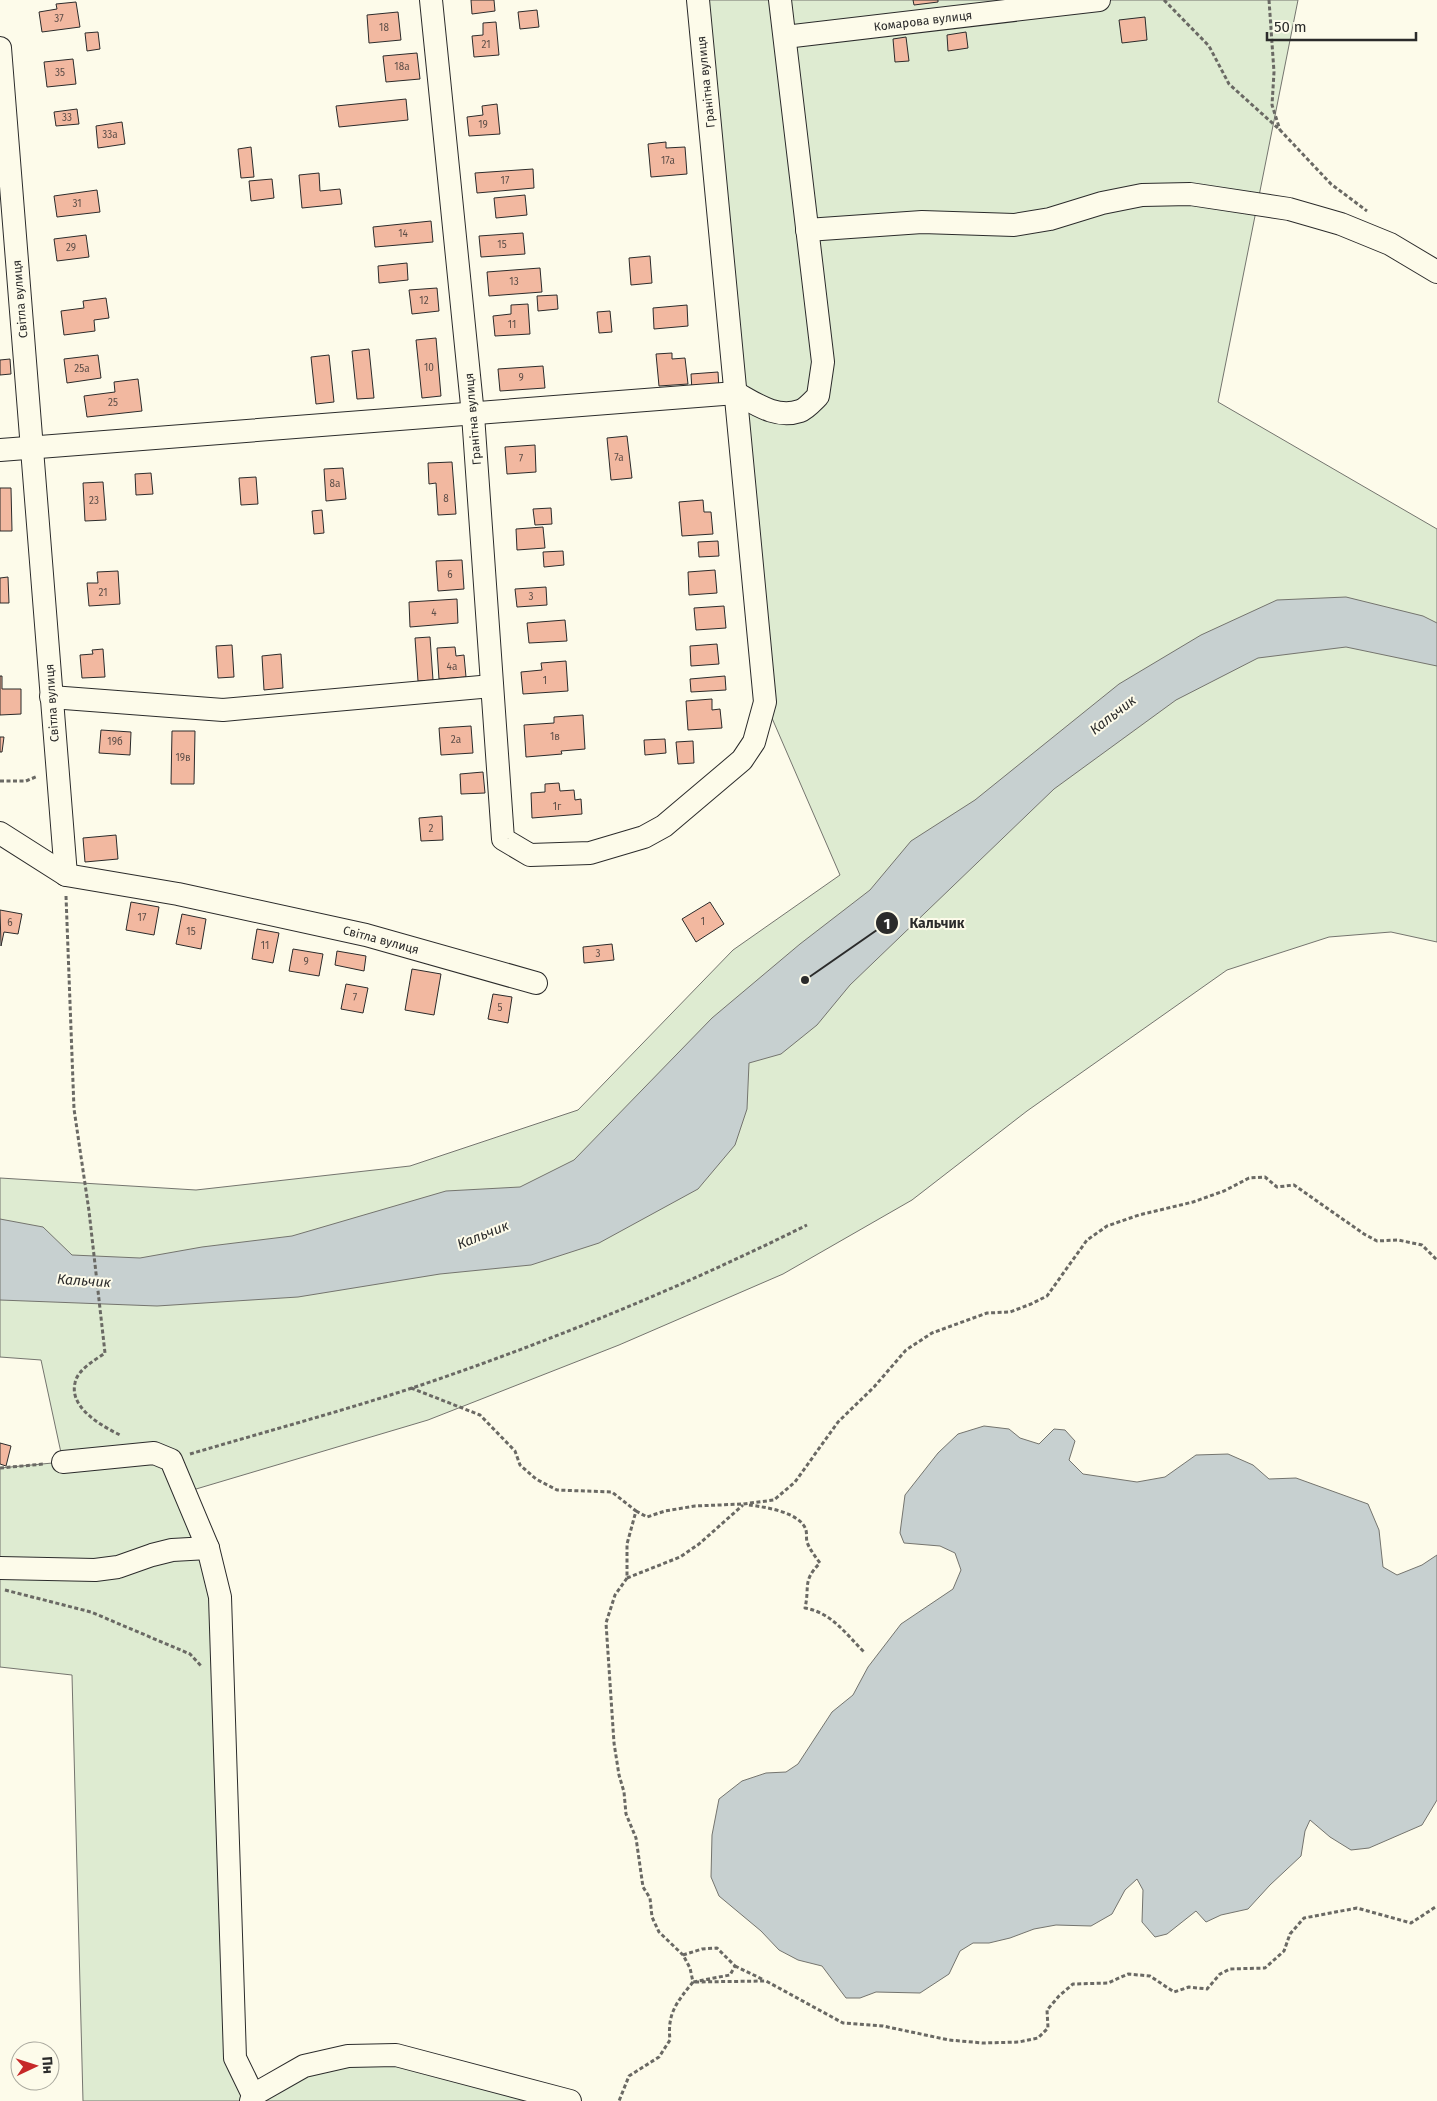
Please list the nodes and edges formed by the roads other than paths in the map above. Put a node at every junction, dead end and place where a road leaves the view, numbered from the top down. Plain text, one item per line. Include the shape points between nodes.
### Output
1 (431, 0) edge
2 (698, 0) edge
3 (780, 0) edge
4 (1099, 0) edge
5 (785, 37) junction
6 (0, 48) edge
7 (807, 230) junction
8 (1437, 272) edge
9 (736, 393) junction
10 (473, 415) junction
11 (32, 448) junction
12 (0, 450) edge
13 (492, 686) junction
14 (51, 697) junction
15 (0, 833) edge
16 (66, 875) junction
17 (536, 983) dead end
18 (63, 1462) road end
19 (208, 1548) junction
20 (0, 1568) edge
21 (252, 2098) edge
22 (570, 2101) edge

1 - 10 street, Гранітна вулиця
2 - 9 street, Гранітна вулиця
3 - 5 street
4 - 5 street, Комарова вулиця
5 - 7 street
6 - 11 street, Світла вулиця
7 - 8 street via 922,222 1014,225 1142,195 1190,194 1289,209 1341,224 1390,244
7 - 9 street via 823,362 818,396 801,411 783,414 765,410
9 - 10 street
9 - 13 street, Гранітна вулиця via 765,702 754,742 742,760 664,826 644,837 590,853 530,855 503,839
10 - 11 street
10 - 13 street, Гранітна вулиця
11 - 12 street
11 - 14 street, Світла вулиця
13 - 14 street via 223,710
14 - 16 street, Світла вулиця
15 - 16 street
16 - 17 street, Світла вулиця via 178,894 366,935
18 - 19 street via 154,1453 170,1460
19 - 20 street via 172,1550 118,1567 95,1570
19 - 21 street via 220,1597 235,2058
21 - 22 street via 304,2066 348,2056 396,2055

